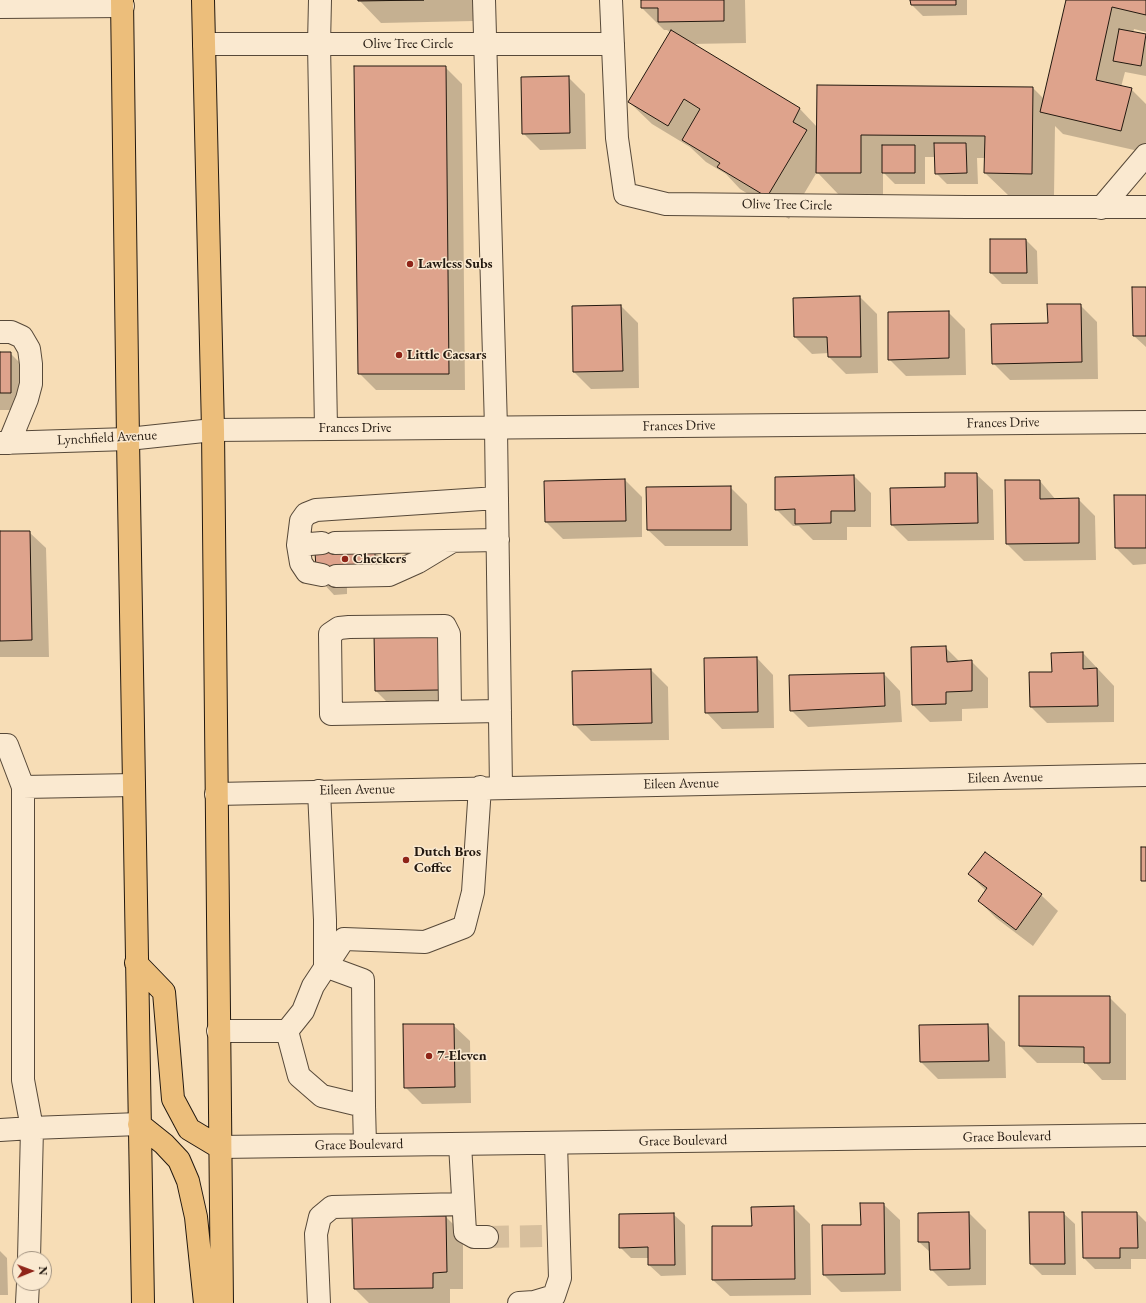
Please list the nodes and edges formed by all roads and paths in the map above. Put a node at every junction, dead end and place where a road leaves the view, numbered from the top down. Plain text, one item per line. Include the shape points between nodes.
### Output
1 (203, 0) edge
2 (320, 0) edge
3 (484, 0) edge
4 (610, 0) edge
5 (122, 3) edge
6 (0, 7) edge
7 (204, 44) junction
8 (319, 44) junction
9 (484, 44) junction
10 (613, 44) junction
11 (1146, 155) edge
12 (1146, 207) edge
13 (1101, 208) junction
14 (0, 332) edge
15 (1146, 422) edge
16 (326, 428) junction
17 (496, 428) junction
18 (213, 430) junction
19 (128, 439) junction
20 (5, 443) edge
21 (497, 498) junction
22 (498, 540) junction
23 (451, 542) junction
24 (298, 545) junction
25 (500, 711) junction
26 (450, 712) junction
27 (0, 745) edge
28 (1146, 775) edge
29 (13, 779) edge
30 (134, 785) junction
31 (491, 788) junction
32 (319, 791) junction
33 (216, 794) junction
34 (136, 963) junction
35 (325, 966) junction
36 (218, 1031) junction
37 (287, 1031) junction
38 (364, 1106) junction
39 (139, 1124) junction
40 (32, 1128) junction
41 (0, 1130) edge
42 (1146, 1135) edge
43 (556, 1143) junction
44 (460, 1144) junction
45 (365, 1145) junction
46 (219, 1147) junction
47 (463, 1204) junction
48 (487, 1237) tunnel mouth
49 (29, 1251) edge
50 (28, 1291) edge
51 (27, 1303) edge
52 (143, 1303) edge
53 (205, 1303) edge
54 (222, 1303) edge
55 (319, 1303) edge
56 (519, 1303) edge

1 - 7 main road
2 - 8 street
3 - 9 street
4 - 10 street, Olive Tree Circle
5 - 6 street
5 - 19 main road
7 - 8 street, Olive Tree Circle
7 - 18 main road
8 - 9 street, Olive Tree Circle
8 - 16 street
9 - 10 street, Olive Tree Circle
9 - 17 street
10 - 13 street, Olive Tree Circle via 617,138 625,194 666,204
11 - 13 street
12 - 13 street, Olive Tree Circle
14 - 20 street via 11,332 22,337 31,364 31,384 27,399
15 - 17 street, Frances Drive
16 - 17 street, Frances Drive
16 - 18 street, Frances Drive
17 - 21 street
18 - 19 street, Lynchfield Avenue
18 - 33 main road
19 - 20 street, Lynchfield Avenue
19 - 30 main road
21 - 22 street
21 - 24 street via 316,510 306,514 301,521
22 - 23 street
22 - 25 street
23 - 24 street via 418,540
23 - 24 street via 418,562 389,575 329,576 307,572 301,563
25 - 26 street
25 - 31 street
26 - 26 street via 449,634 445,626 349,626 339,628 330,634 331,714
27 - 29 street via 7,745
28 - 31 street, Eileen Avenue
29 - 30 street
29 - 40 street via 23,1080
30 - 34 main road
31 - 32 street, Eileen Avenue
31 - 35 street via 473,892 464,927 425,942 344,939
32 - 33 street, Eileen Avenue
32 - 35 street
33 - 36 main road
34 - 39 main road
34 - 46 main road via 164,992 173,1099 189,1129
35 - 37 street via 303,1011
35 - 38 street via 364,980
36 - 37 street
36 - 46 main road
37 - 38 street via 299,1076 322,1096
38 - 45 street
39 - 40 street
39 - 52 main road
39 - 53 main road via 179,1160 188,1181 196,1217
40 - 41 street
40 - 49 street
42 - 43 street, Grace Boulevard
43 - 44 street, Grace Boulevard
43 - 56 street via 552,1235 560,1278 554,1296
44 - 45 street, Grace Boulevard
44 - 47 street
45 - 46 street, Grace Boulevard
46 - 54 main road
47 - 48 street via 465,1232 474,1237
47 - 55 street via 332,1207 320,1217 316,1234
50 - 51 street

